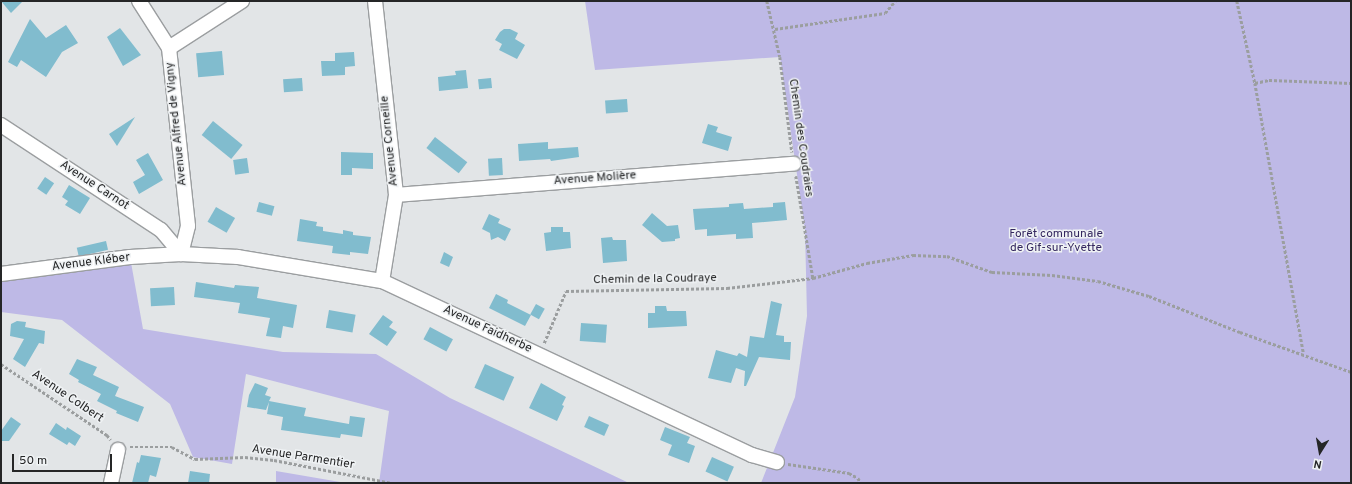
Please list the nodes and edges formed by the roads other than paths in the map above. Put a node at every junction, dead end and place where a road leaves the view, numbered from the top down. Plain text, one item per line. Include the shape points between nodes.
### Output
1 (139, 1) edge
2 (242, 1) edge
3 (375, 1) edge
4 (169, 48) junction
5 (1, 125) edge
6 (794, 164) road end
7 (396, 195) junction
8 (181, 254) junction
9 (1, 274) edge
10 (382, 280) junction
11 (118, 450) road end
12 (777, 462) road end
13 (110, 483) edge

1 - 4 street, Avenue Alfred de Vigny
2 - 4 street
3 - 7 street, Avenue Corneille
4 - 8 street, Avenue Alfred de Vigny via 188,226
5 - 8 street, Avenue Carnot via 161,230
6 - 7 street, Avenue Molière
7 - 10 street, Avenue Corneille
8 - 9 street, Avenue Kléber
8 - 10 street, Avenue Faidherbe via 238,257
10 - 12 street, Avenue Faidherbe via 752,455
11 - 13 street

